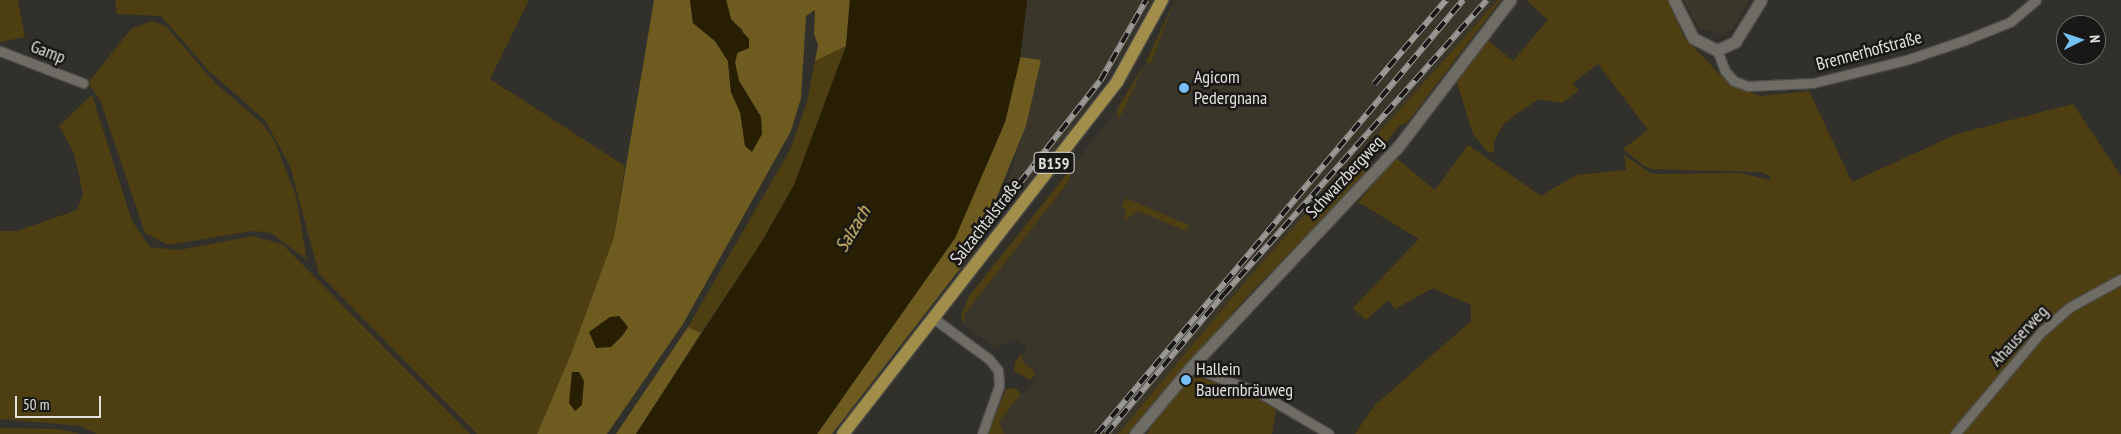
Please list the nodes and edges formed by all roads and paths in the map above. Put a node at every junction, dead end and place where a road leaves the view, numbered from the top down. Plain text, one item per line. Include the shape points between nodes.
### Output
1 (1162, 0) edge
2 (1510, 0) edge
3 (1674, 0) edge
4 (1761, 0) edge
5 (2036, 0) edge
6 (1717, 50) junction
7 (0, 51) edge
8 (83, 83) dead end
9 (2121, 279) edge
10 (932, 318) junction
11 (1191, 367) junction
12 (843, 434) edge
13 (982, 434) edge
14 (1135, 434) edge
15 (1329, 434) edge
16 (1955, 434) edge

1 - 10 main road, Salzachtalstraße / B159 via 1116,82
2 - 11 street, Schwarzbergweg via 1397,148
3 - 6 street via 1693,38
4 - 6 street via 1742,33 1729,47
5 - 6 street, Brennerhofstraße via 2010,22 1965,40 1906,60 1806,84 1760,87 1734,81
7 - 8 street, Gamp
9 - 16 street, Ahauserweg via 2070,307 2040,333
10 - 12 main road, Salzachtalstraße / B159
10 - 13 street via 989,358 998,370 999,386
11 - 14 street, Schwarzbergweg
11 - 15 street via 1258,392

